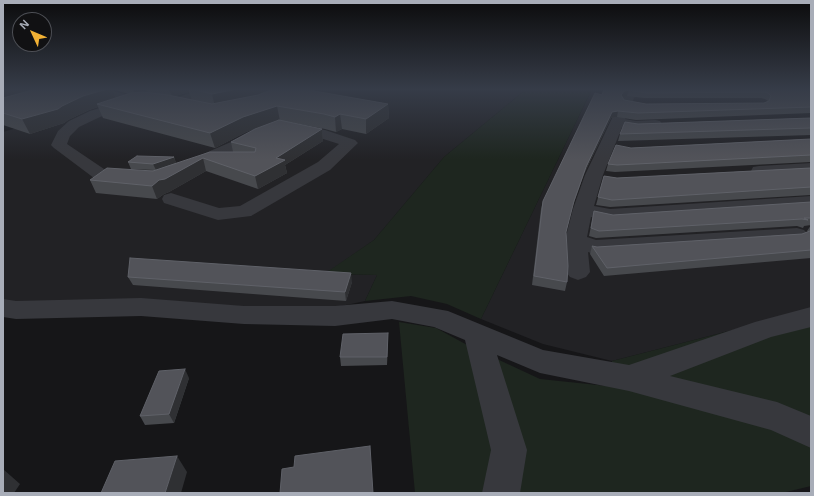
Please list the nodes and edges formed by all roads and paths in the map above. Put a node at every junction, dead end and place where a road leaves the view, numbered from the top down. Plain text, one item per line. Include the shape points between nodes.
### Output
1 (104, 112) edge
2 (623, 112) edge
3 (617, 122) junction
4 (668, 124) edge
5 (811, 168) edge
6 (178, 170) edge
7 (741, 172) edge
8 (144, 176) edge
9 (171, 198) dead end
10 (811, 202) edge
11 (583, 209) junction
12 (797, 234) edge
13 (576, 240) junction
14 (578, 272) dead end
15 (3, 308) edge
16 (811, 317) edge
17 (477, 334) junction
18 (629, 378) junction
19 (811, 432) edge
20 (501, 493) edge

1 - 8 lane via 74,124 63,134 60,145 100,174
2 - 3 lane
3 - 4 lane via 636,125
3 - 11 lane via 615,146
5 - 7 lane
6 - 9 lane via 211,158 252,136 276,128 320,133 350,143 324,166 244,212 218,214
10 - 11 lane via 610,215
11 - 13 lane
12 - 13 lane via 594,247
13 - 14 lane
15 - 17 lane via 16,310 141,307 244,316 335,316 392,310 439,318
16 - 18 lane via 766,329
17 - 18 lane via 540,361
17 - 20 lane via 509,450
18 - 19 lane via 777,418

